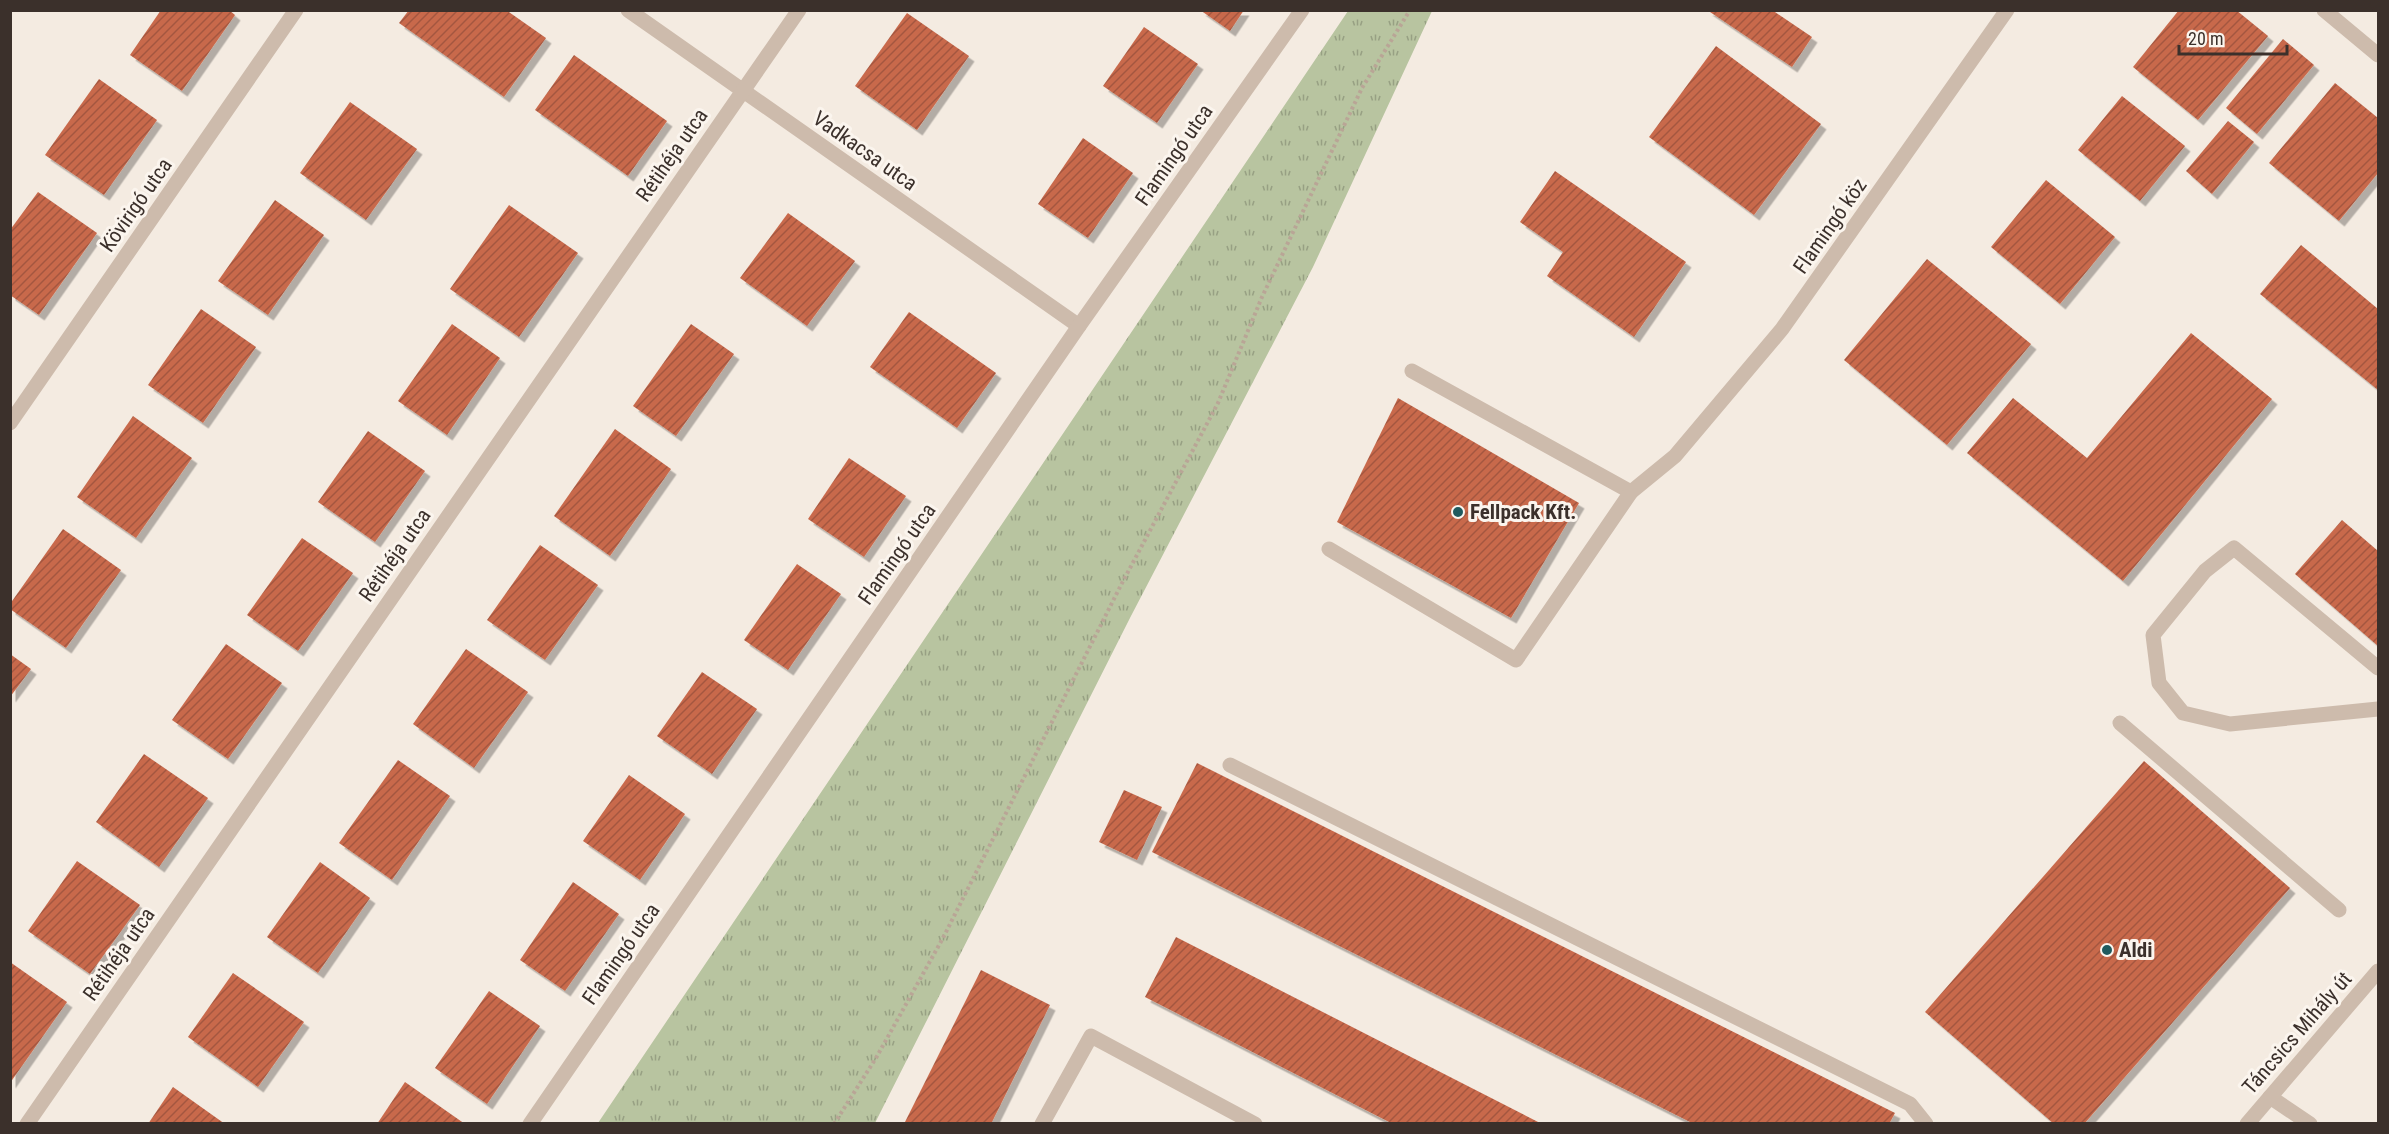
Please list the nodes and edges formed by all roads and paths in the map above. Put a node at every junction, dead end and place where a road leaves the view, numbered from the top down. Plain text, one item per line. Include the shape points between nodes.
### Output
1 (296, 10) edge
2 (628, 10) edge
3 (799, 10) edge
4 (1302, 10) edge
5 (1410, 10) edge
6 (2007, 10) edge
7 (2324, 10) edge
8 (2379, 55) edge
9 (742, 91) junction
10 (1079, 326) junction
11 (1412, 371) dead end
12 (10, 423) edge
13 (1631, 492) junction
14 (1329, 549) dead end
15 (2379, 668) edge
16 (2379, 709) edge
17 (2120, 723) dead end
18 (1230, 765) dead end
19 (2339, 910) dead end
20 (2379, 971) edge
21 (2270, 1097) junction
22 (27, 1124) edge
23 (530, 1124) edge
24 (834, 1124) edge
25 (1042, 1124) edge
26 (1255, 1124) edge
27 (1926, 1124) edge
28 (2247, 1124) edge
29 (2310, 1124) edge

1 - 12 street, Kövirigó utca
2 - 9 street, Vadkacsa utca
3 - 9 street, Rétihéja utca
4 - 10 street, Flamingó utca
5 - 24 path via 1362,88 1262,297 1218,403 1121,585 943,938
6 - 13 street, Flamingó köz via 1782,329 1675,456
7 - 8 street
9 - 10 street, Vadkacsa utca
9 - 22 street, Rétihéja utca
10 - 23 street, Flamingó utca
11 - 13 street
13 - 14 street, Flamingó köz via 1516,660
15 - 16 street via 2234,548 2205,571 2153,635 2159,683 2183,712 2230,724
17 - 19 street
18 - 27 street via 1910,1104
20 - 21 street, Táncsics Mihály út
21 - 28 street, Táncsics Mihály út
21 - 29 street
25 - 26 street via 1091,1036

